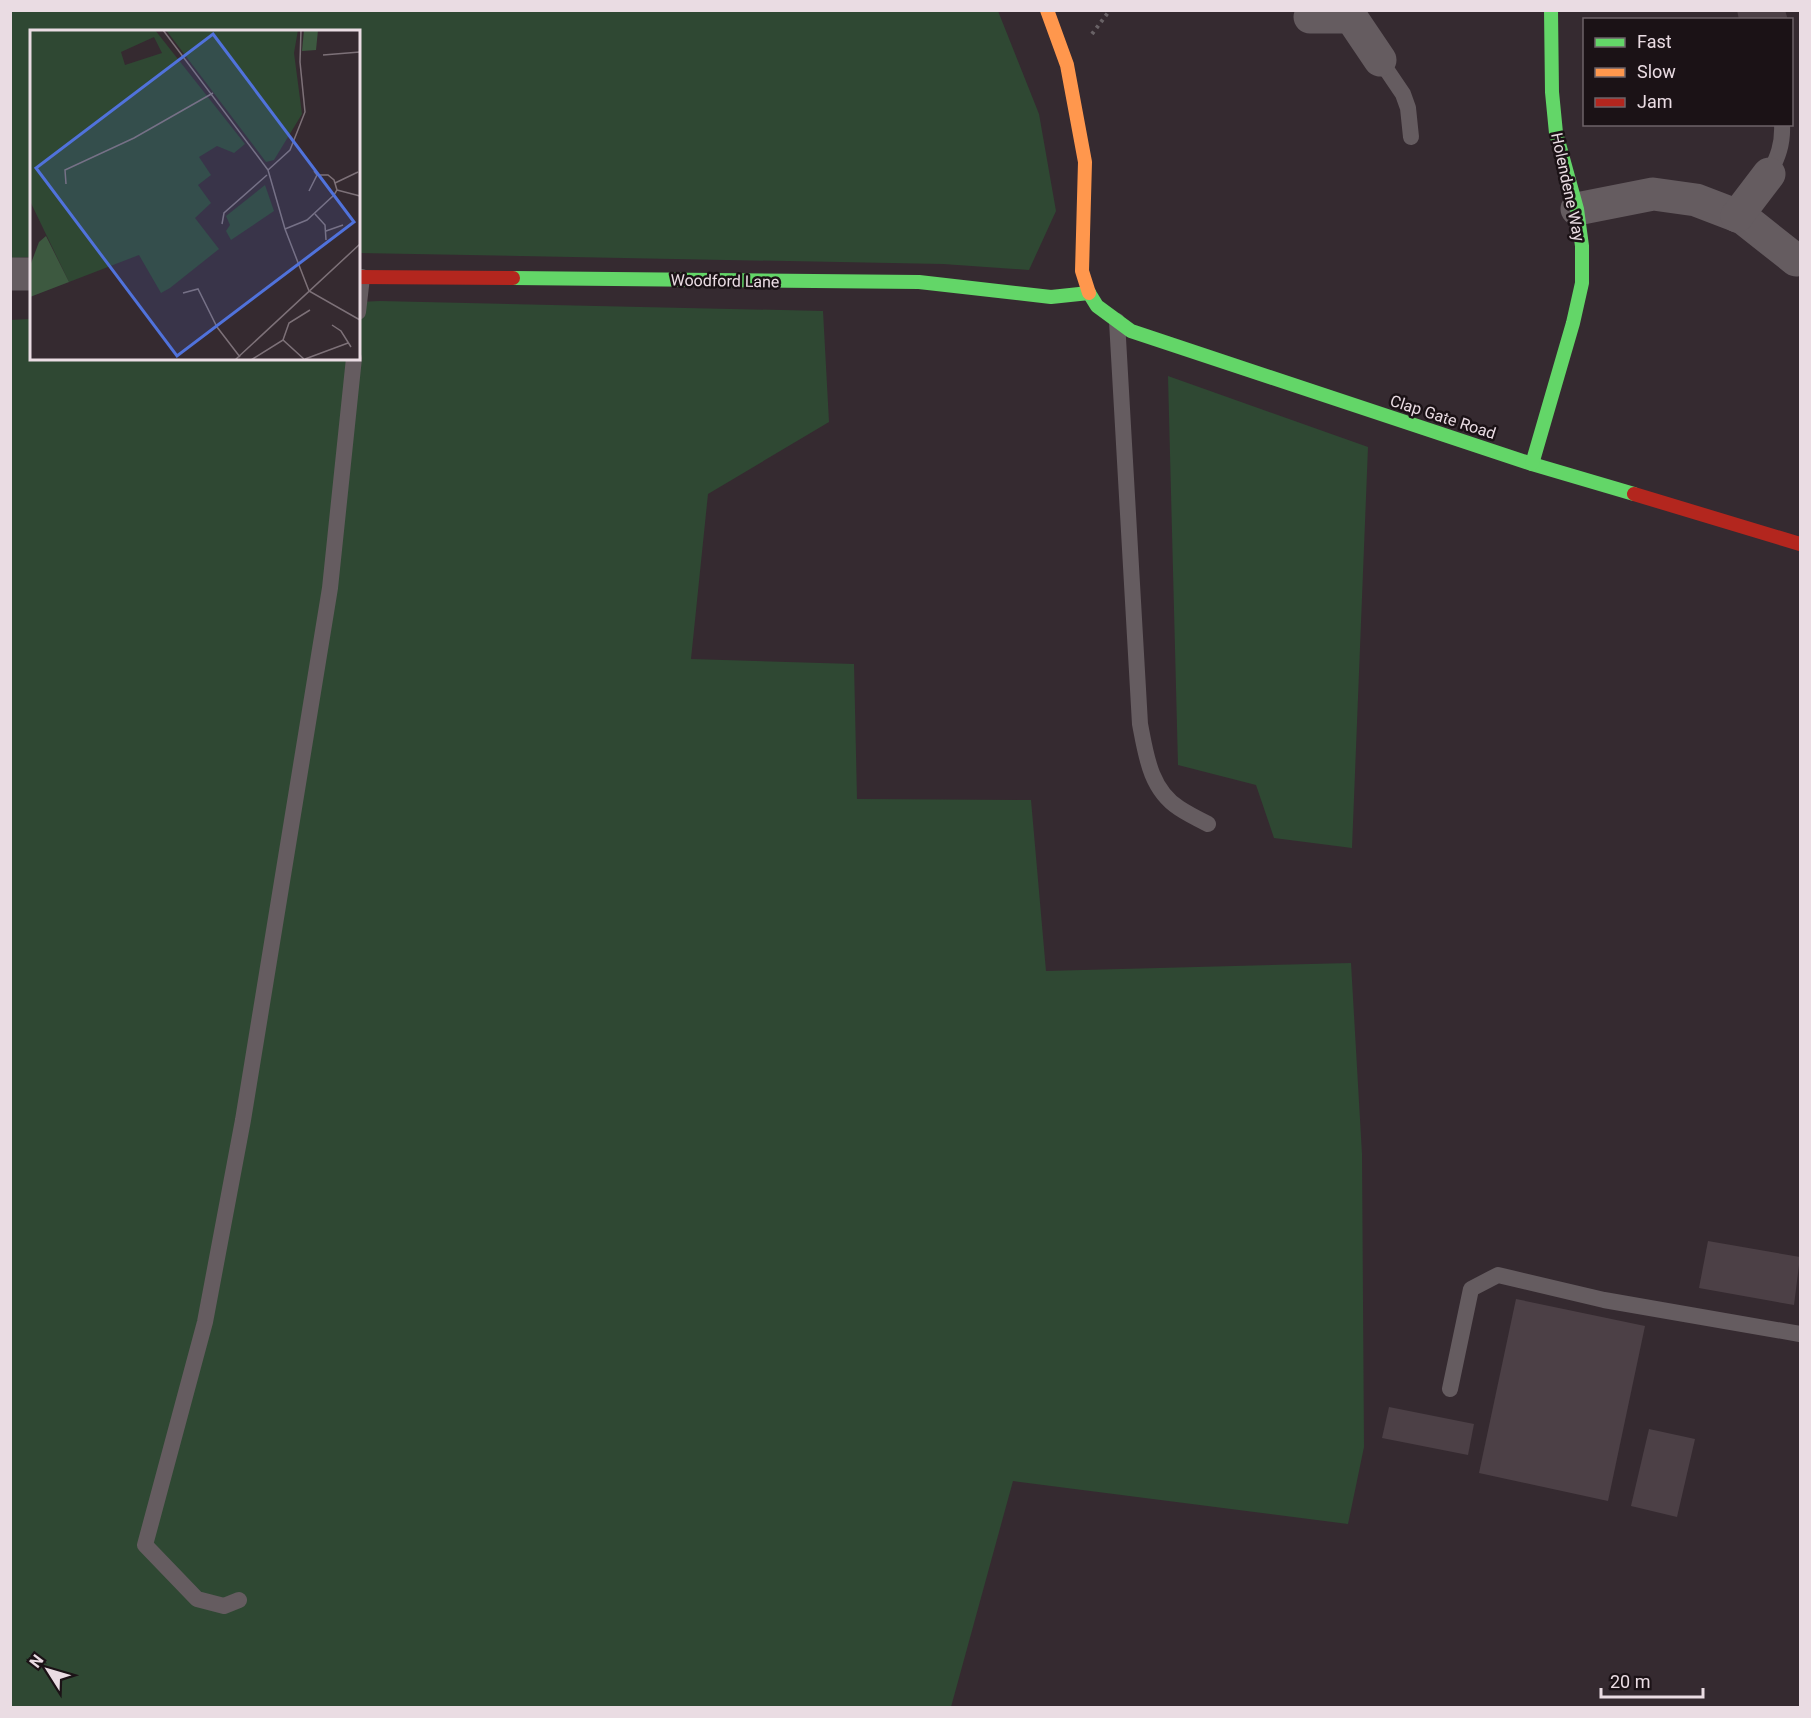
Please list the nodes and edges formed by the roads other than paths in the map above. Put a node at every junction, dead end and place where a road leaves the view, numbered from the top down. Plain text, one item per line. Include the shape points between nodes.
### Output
1 (1047, 10) edge
2 (1551, 10) edge
3 (1353, 14) edge
4 (1310, 17) dead end
5 (1380, 60) joint
6 (1782, 126) edge
7 (1411, 137) dead end
8 (1769, 174) joint
9 (1576, 209) junction
10 (1737, 216) junction
11 (1796, 260) dead end
12 (10, 274) edge
13 (30, 274) edge
14 (360, 277) edge
15 (1089, 293) junction
16 (1117, 320) junction
17 (354, 360) edge
18 (1532, 464) junction
19 (1800, 544) edge
20 (1208, 824) dead end
21 (1800, 1335) edge
22 (1450, 1389) dead end
23 (239, 1600) dead end

1 - 15 street via 1067,65 1085,162 1082,271
2 - 9 street, Holendene Way via 1556,133
3 - 4 street
3 - 5 street
5 - 7 lane via 1403,94
6 - 8 lane via 1783,141
8 - 10 street
9 - 10 street via 1653,194 1696,200
9 - 18 street, Holendene Way via 1582,283
10 - 11 street
12 - 13 street
14 - 15 street, Woodford Lane via 919,282 1051,297
15 - 16 street, Clap Gate Road via 1097,306
16 - 18 street, Clap Gate Road via 1131,331
16 - 20 lane via 1147,764 1158,786 1177,807
17 - 23 lane via 330,588 243,1120 205,1322 144,1545 197,1599 224,1606
18 - 19 street, Clap Gate Road
21 - 22 lane via 1604,1300 1498,1275 1471,1289

